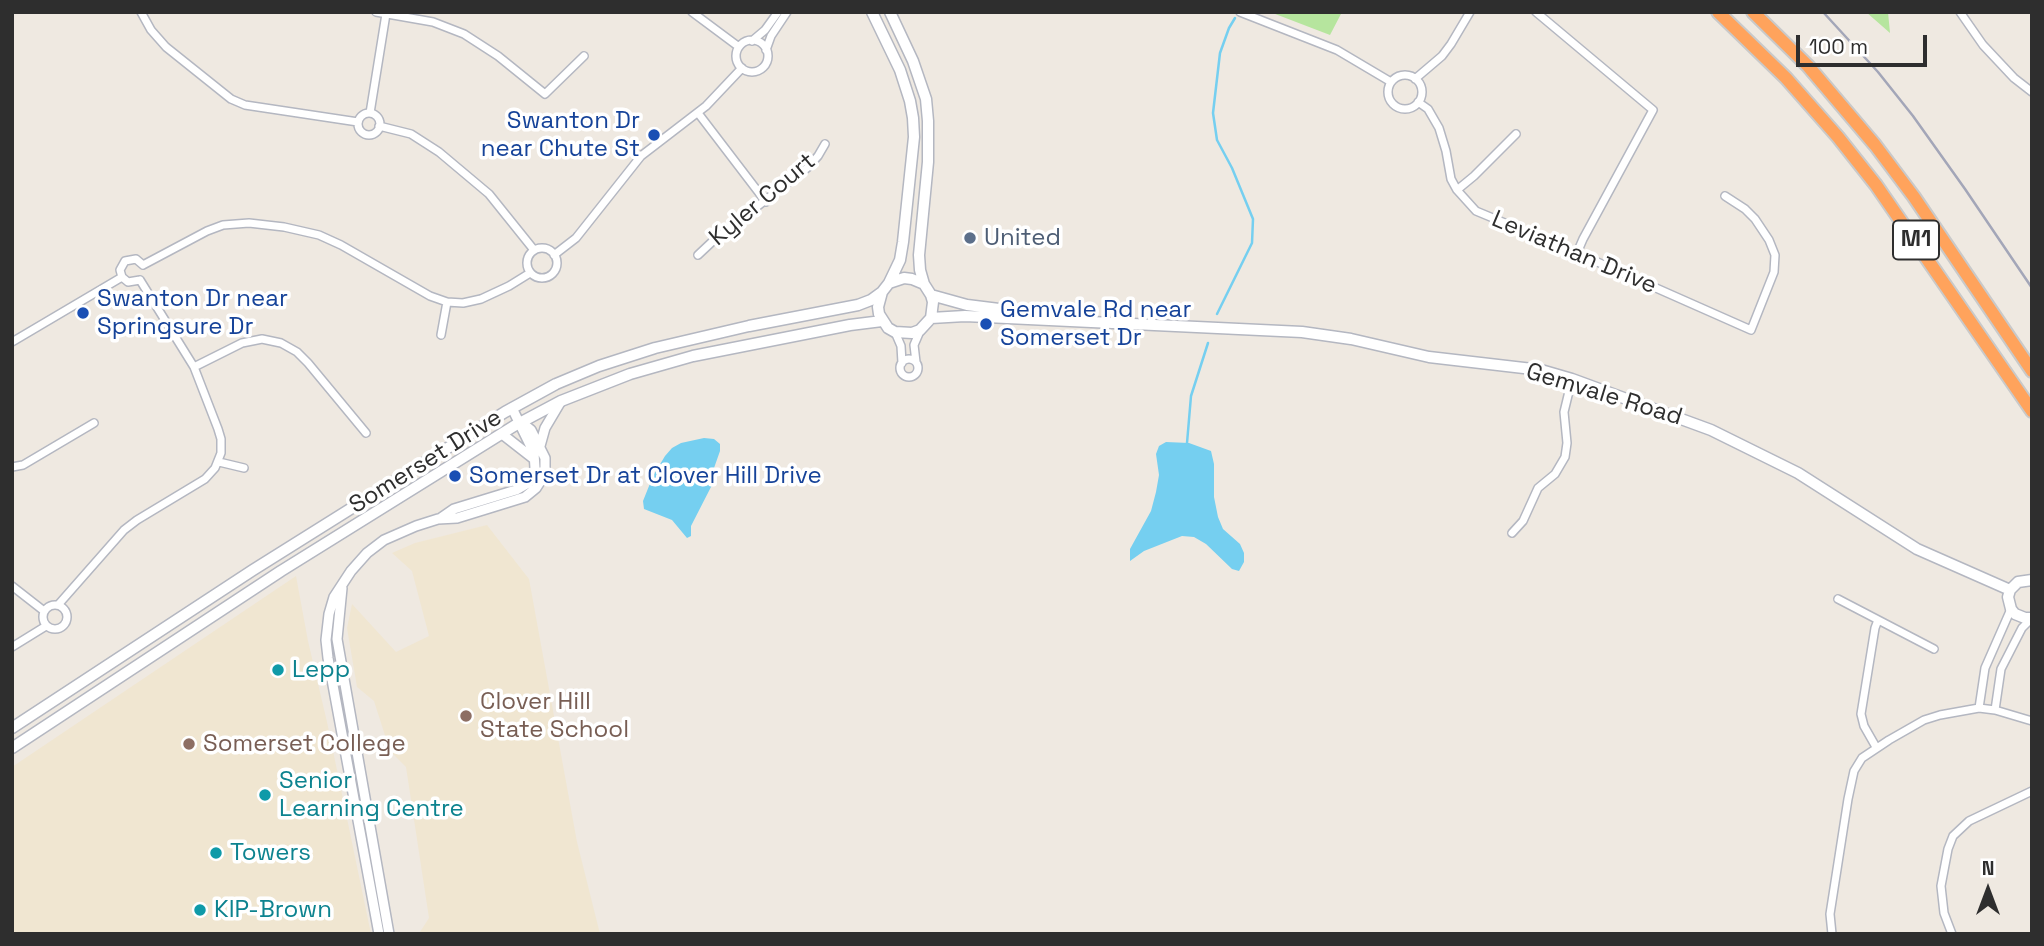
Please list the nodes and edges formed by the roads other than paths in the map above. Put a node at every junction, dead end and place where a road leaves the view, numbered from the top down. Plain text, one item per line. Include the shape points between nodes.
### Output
1 (141, 12) edge
2 (376, 12) edge
3 (692, 12) edge
4 (778, 12) edge
5 (787, 12) edge
6 (872, 12) edge
7 (890, 12) edge
8 (1240, 12) edge
9 (1470, 12) edge
10 (1536, 12) edge
11 (1718, 12) edge
12 (1753, 12) edge
13 (1960, 12) edge
14 (386, 14) edge
15 (752, 41) junction
16 (739, 47) junction
17 (766, 50) junction
18 (584, 56) dead end
19 (742, 68) junction
20 (1415, 79) junction
21 (1391, 82) junction
22 (2032, 92) edge
23 (1418, 102) junction
24 (370, 113) junction
25 (698, 113) junction
26 (358, 122) junction
27 (379, 126) junction
28 (1516, 134) dead end
29 (825, 144) dead end
30 (1457, 190) junction
31 (1725, 196) dead end
32 (766, 202) junction
33 (534, 250) junction
34 (1577, 253) junction
35 (554, 255) junction
36 (698, 255) dead end
37 (142, 265) junction
38 (530, 273) junction
39 (122, 277) junction
40 (139, 280) junction
41 (889, 284) junction
42 (924, 284) junction
43 (882, 292) junction
44 (931, 295) junction
45 (447, 302) junction
46 (931, 318) junction
47 (882, 321) junction
48 (1075, 321) junction
49 (920, 330) junction
50 (895, 332) junction
51 (441, 335) dead end
52 (12, 342) edge
53 (916, 362) junction
54 (902, 363) junction
55 (194, 367) junction
56 (2032, 371) edge
57 (1572, 379) junction
58 (561, 401) junction
59 (512, 408) junction
60 (2032, 411) edge
61 (521, 422) junction
62 (94, 423) dead end
63 (366, 433) dead end
64 (502, 434) junction
65 (540, 446) junction
66 (536, 460) junction
67 (219, 462) junction
68 (12, 467) edge
69 (244, 468) dead end
70 (438, 519) junction
71 (1512, 533) dead end
72 (2032, 580) edge
73 (12, 586) edge
74 (342, 588) junction
75 (2010, 590) junction
76 (1838, 599) dead end
77 (58, 605) junction
78 (2011, 609) junction
79 (44, 611) junction
80 (2032, 618) edge
81 (1878, 620) junction
82 (46, 626) junction
83 (12, 648) edge
84 (1934, 649) dead end
85 (1979, 708) junction
86 (1995, 710) junction
87 (2032, 721) edge
88 (12, 728) edge
89 (1876, 747) junction
90 (12, 748) edge
91 (2032, 792) edge
92 (379, 934) edge
93 (389, 934) edge
94 (1832, 934) edge
95 (1952, 934) edge

1 - 26 street via 166,47 231,99
2 - 14 street
3 - 16 street
4 - 15 street
5 - 17 street
6 - 41 main road, Somerset Drive via 900,70 913,118 903,242
7 - 42 main road via 926,99 928,162 919,255
8 - 21 street via 1337,50
9 - 20 street via 1442,56
10 - 34 street via 1653,110
11 - 60 highway, M1 via 1793,87 1876,185
12 - 56 highway, M1 via 1808,66 1875,145
13 - 22 street via 1983,45
14 - 18 street via 433,22 464,34 545,94
14 - 24 street
15 - 16 street
15 - 17 street
16 - 19 street via 736,58
17 - 19 street via 767,61 761,69 751,72
19 - 25 street
20 - 21 street via 1403,75
20 - 23 street via 1422,91
21 - 23 street via 1389,97 1397,107 1410,108
23 - 30 street via 1439,128
24 - 26 street
24 - 27 street
25 - 32 street
25 - 35 street via 641,156 576,238
26 - 27 street via 367,134
27 - 33 street via 411,134 439,152 489,194
28 - 30 street
29 - 32 street, Kyler Court via 807,168
30 - 34 street, Leviathan Drive via 1476,211
31 - 34 street, Leviathan Drive via 1755,219 1775,255 1774,272 1751,330
32 - 36 street, Kyler Court
33 - 35 street via 546,249
33 - 38 street via 527,259
35 - 38 street via 556,268 551,276 538,278
37 - 39 street via 136,259 125,261
37 - 40 street via 144,274
37 - 45 street via 223,225 272,225 330,239
38 - 45 street via 481,299
39 - 40 street via 128,282
39 - 52 street
40 - 55 street
41 - 42 main road via 904,278
41 - 43 main road, Somerset Drive
42 - 44 main road
43 - 47 main road via 878,307
43 - 59 main road, Somerset Drive via 858,305 646,351 567,379
44 - 46 main road
44 - 48 main road, Gemvale Road
45 - 51 street
46 - 48 main road, Gemvale Road
46 - 49 main road
47 - 50 main road
47 - 58 main road, Somerset Drive via 672,362
48 - 57 main road, Gemvale Road via 1333,335 1429,357 1541,370
49 - 50 main road
49 - 53 street via 914,345
50 - 54 street
53 - 54 street
53 - 54 street via 917,378 904,374
55 - 63 street via 242,343 262,339 281,343 308,363
55 - 67 street via 220,439
57 - 71 street via 1564,412 1567,443 1562,464 1538,488 1523,521
57 - 75 main road, Gemvale Road via 1723,435 1798,473 1917,549
58 - 61 main road, Somerset Drive
58 - 65 street
59 - 61 street
59 - 88 main road, Somerset Drive
61 - 64 main road, Somerset Drive
61 - 65 street
61 - 66 street
62 - 68 street
64 - 66 street
64 - 90 main road, Somerset Drive
65 - 70 street via 545,474 530,494 457,518
66 - 70 street via 531,479 523,486 454,509
67 - 69 street
67 - 77 street via 205,479 124,530
70 - 74 street via 375,546
72 - 75 main road via 2018,582
73 - 79 street
74 - 92 street via 331,605 326,640
74 - 93 street via 337,639
75 - 78 main road
76 - 81 street
77 - 79 street
77 - 82 street via 65,610 66,622 57,630
78 - 80 main road
78 - 85 street via 1985,668
79 - 82 street
80 - 86 street via 2001,669
81 - 84 street
81 - 89 street via 1861,714
82 - 83 street
85 - 86 street
85 - 89 street via 1924,720
86 - 87 street
89 - 94 street via 1862,758 1852,777 1830,914
91 - 95 street via 1969,821 1953,836 1941,886

